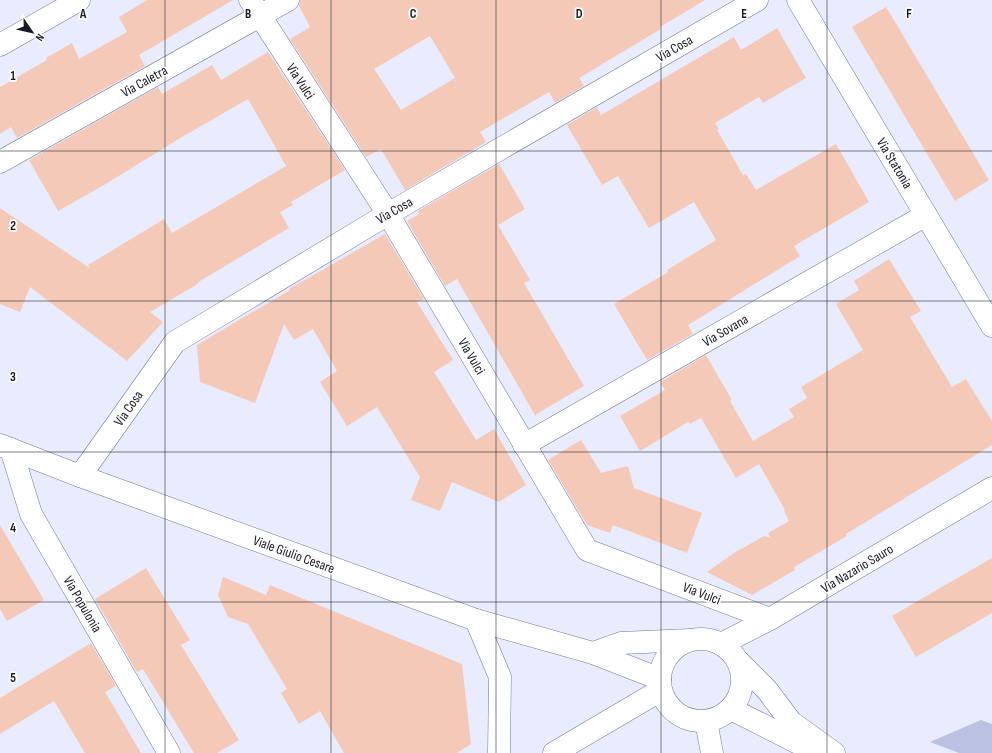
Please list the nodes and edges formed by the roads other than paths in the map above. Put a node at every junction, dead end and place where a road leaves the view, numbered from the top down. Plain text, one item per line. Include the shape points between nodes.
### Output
1 (79, 0) edge
2 (288, 0) edge
3 (757, 0) edge
4 (798, 0) edge
5 (254, 8) edge
6 (0, 45) edge
7 (0, 162) edge
8 (388, 214) junction
9 (926, 215) junction
10 (992, 326) edge
11 (524, 445) junction
12 (5, 447) edge
13 (80, 476) junction
14 (992, 488) edge
15 (770, 619) junction
16 (476, 620) junction
17 (692, 640) junction
18 (721, 644) junction
19 (593, 653) junction
20 (737, 660) junction
21 (661, 684) junction
22 (730, 709) junction
23 (706, 721) junction
24 (169, 753) edge
25 (499, 753) edge
26 (554, 753) edge
27 (712, 753) edge
28 (819, 753) edge
29 (834, 753) edge

1 - 6 street
2 - 5 street, Via Caletra
3 - 8 street, Via Cosa
4 - 9 street, Via Statonia
5 - 7 street, Via Caletra
5 - 8 street, Via Vulci
8 - 11 street, Via Vulci
8 - 13 street, Via Cosa via 175,342
9 - 10 street, Via Statonia
9 - 11 street, Via Sovana
11 - 15 street, Via Vulci via 587,550
12 - 13 street, Viale Giulio Cesare
12 - 24 street, Via Populonia via 31,514
13 - 16 street, Viale Giulio Cesare
14 - 15 street, Via Nazario Sauro
15 - 18 street, Via Nazario Sauro
16 - 19 street, Viale Giulio Cesare
16 - 25 street via 500,677
17 - 18 street via 712,640
17 - 19 street via 621,643
17 - 21 street via 682,644 669,655 662,669
18 - 20 street
19 - 21 street, Viale Giulio Cesare
20 - 22 street via 742,673 742,686 738,698
20 - 29 street via 767,690 791,722
21 - 23 street via 664,699 677,714 696,722
21 - 26 street
22 - 23 street via 719,717
22 - 28 street
23 - 27 street

